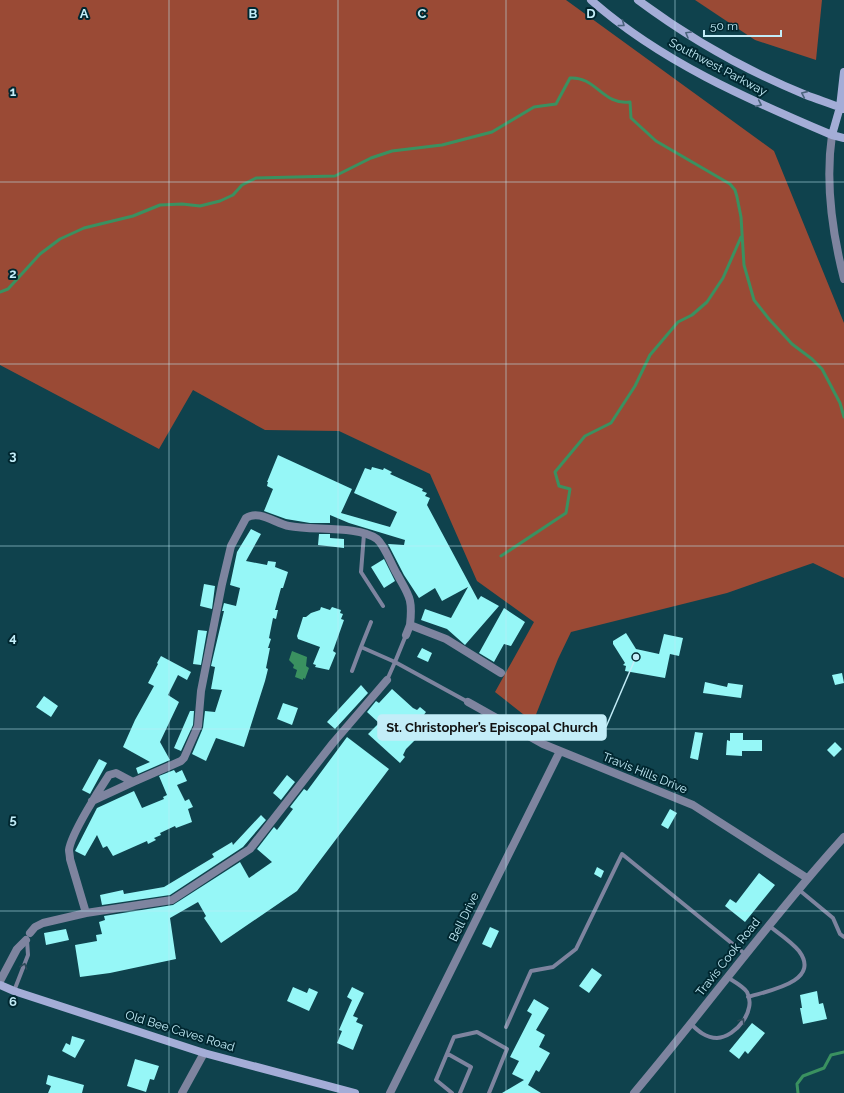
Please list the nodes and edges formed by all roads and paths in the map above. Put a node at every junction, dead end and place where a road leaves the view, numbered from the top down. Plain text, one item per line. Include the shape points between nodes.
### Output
1 (591, 0) edge
2 (638, 0) edge
3 (844, 72) edge
4 (842, 108) edge
5 (832, 135) junction
6 (844, 138) edge
7 (844, 279) edge
8 (364, 534) junction
9 (383, 606) dead end
10 (371, 622) dead end
11 (410, 625) junction
12 (406, 635) joint
13 (361, 647) junction
14 (395, 662) junction
15 (352, 671) dead end
16 (501, 673) dead end
17 (387, 680) joint
18 (468, 702) joint
19 (560, 751) junction
20 (134, 782) junction
21 (92, 801) junction
22 (844, 838) edge
23 (807, 878) junction
24 (798, 889) junction
25 (86, 913) junction
26 (768, 925) junction
27 (28, 936) junction
28 (844, 937) edge
29 (745, 954) junction
30 (727, 977) junction
31 (0, 981) edge
32 (0, 985) edge
33 (14, 991) junction
34 (748, 997) junction
35 (691, 1024) junction
36 (506, 1027) dead end
37 (204, 1053) junction
38 (448, 1054) junction
39 (182, 1093) edge
40 (355, 1093) edge
41 (390, 1093) edge
42 (452, 1093) edge
43 (460, 1093) edge
44 (489, 1093) edge
45 (634, 1093) edge

1 -> 5 main road, Southwest Parkway via 643,40 695,71 743,97
4 -> 2 main road, Southwest Parkway via 806,95 735,61 670,23
3 - 4 main road
4 - 5 main road
5 - 6 main road, Southwest Parkway
5 - 7 street via 829,179 831,207
8 - 9 lane via 361,572
8 - 11 street via 377,539 411,600
8 - 20 street via 346,530 288,526 252,515 246,518 231,546 224,576 201,691 196,733 184,758
10 - 13 lane
11 - 12 street
11 - 16 street via 446,639
12 - 14 lane
13 - 14 lane
13 - 15 lane
14 - 17 lane
14 - 18 lane
17 - 25 street via 333,743 250,849 172,900
18 - 19 street, Travis Hills Drive
19 - 23 street, Travis Hills Drive via 693,805
19 - 41 street, Bell Drive
20 - 21 street
20 - 21 street via 112,773
21 - 25 street via 69,850
22 - 23 street, Travis Cook Road
23 - 24 street, Travis Cook Road
24 - 26 street, Travis Cook Road
24 - 28 lane via 833,918
25 - 27 street via 43,923 35,927
26 - 29 street, Travis Cook Road
26 - 34 lane via 798,950 802,957 803,971 798,979 784,987
27 - 31 street via 17,949
33 -> 27 lane via 28,955
29 - 30 street, Travis Cook Road
29 - 36 lane via 622,854 576,949 553,967 531,971
30 - 34 lane via 744,989
30 - 35 street, Travis Cook Road
32 - 33 main road, Old Bee Caves Road
33 - 37 main road, Old Bee Caves Road
35 -> 34 lane via 711,1037 730,1035 743,1020
35 - 45 street, Travis Cook Road
37 - 39 street
37 - 40 main road, Old Bee Caves Road
38 - 42 lane via 436,1080
38 - 43 lane via 471,1067
38 - 44 lane via 454,1037 477,1032 507,1049

